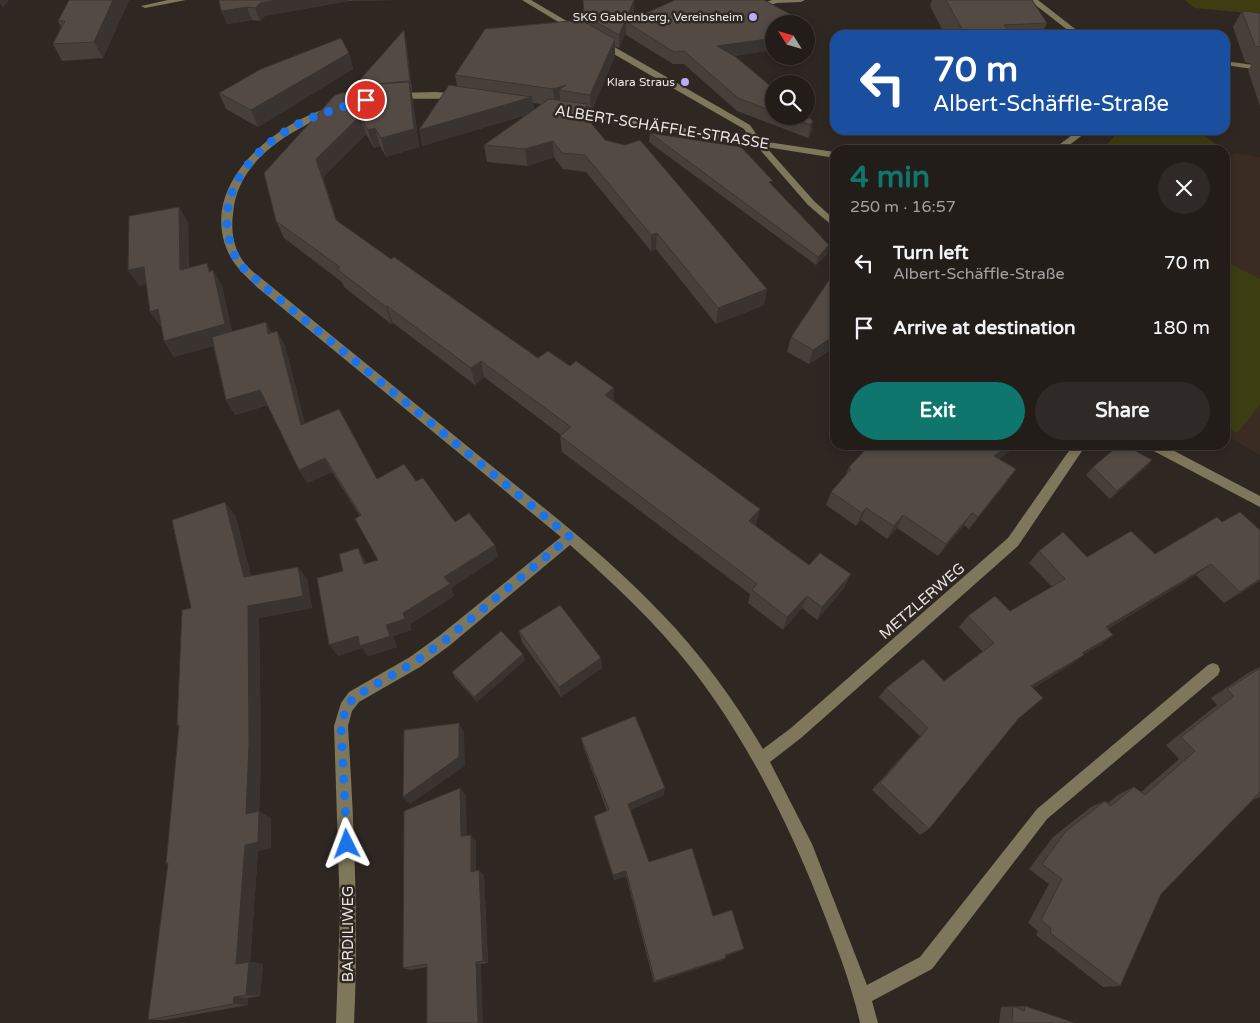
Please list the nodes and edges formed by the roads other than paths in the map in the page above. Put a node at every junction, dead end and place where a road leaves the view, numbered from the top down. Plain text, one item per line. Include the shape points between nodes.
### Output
1 (182, 0) edge
2 (526, 0) edge
3 (801, 0) edge
4 (1033, 0) edge
5 (767, 5) edge
6 (145, 6) dead end
7 (1072, 30) edge
8 (586, 35) edge
9 (595, 40) edge
10 (1230, 64) edge
11 (1260, 68) edge
12 (383, 98) edge
13 (466, 98) edge
14 (339, 108) edge
15 (564, 112) edge
16 (1078, 135) edge
17 (757, 142) junction
18 (1064, 145) edge
19 (830, 154) edge
20 (830, 220) edge
21 (1077, 450) edge
22 (1161, 450) edge
23 (1260, 502) edge
24 (570, 537) junction
25 (1213, 670) dead end
26 (761, 760) junction
27 (863, 997) junction
28 (346, 1023) edge
29 (869, 1023) edge

1 - 6 street
2 - 8 street
3 - 5 street via 776,1
4 - 7 street
9 - 17 street via 747,127
10 - 11 street
12 - 13 street via 400,95
14 - 24 street via 281,134 243,170 230,194 226,215 228,239 240,264
15 - 17 street, ALBERT-SCHÄFFLE-STRASSE
16 - 18 street
17 - 19 street, ALBERT-SCHÄFFLE-STRASSE
17 - 20 street
21 - 26 street, METZLERWEG via 1013,542
22 - 23 street
24 - 26 street via 619,580 669,631 710,681
24 - 28 street, BARDILIWEG via 444,641 415,662 354,697 346,708 341,726 349,948
25 - 27 street via 1042,814 926,963
26 - 27 street via 816,869
27 - 29 street

